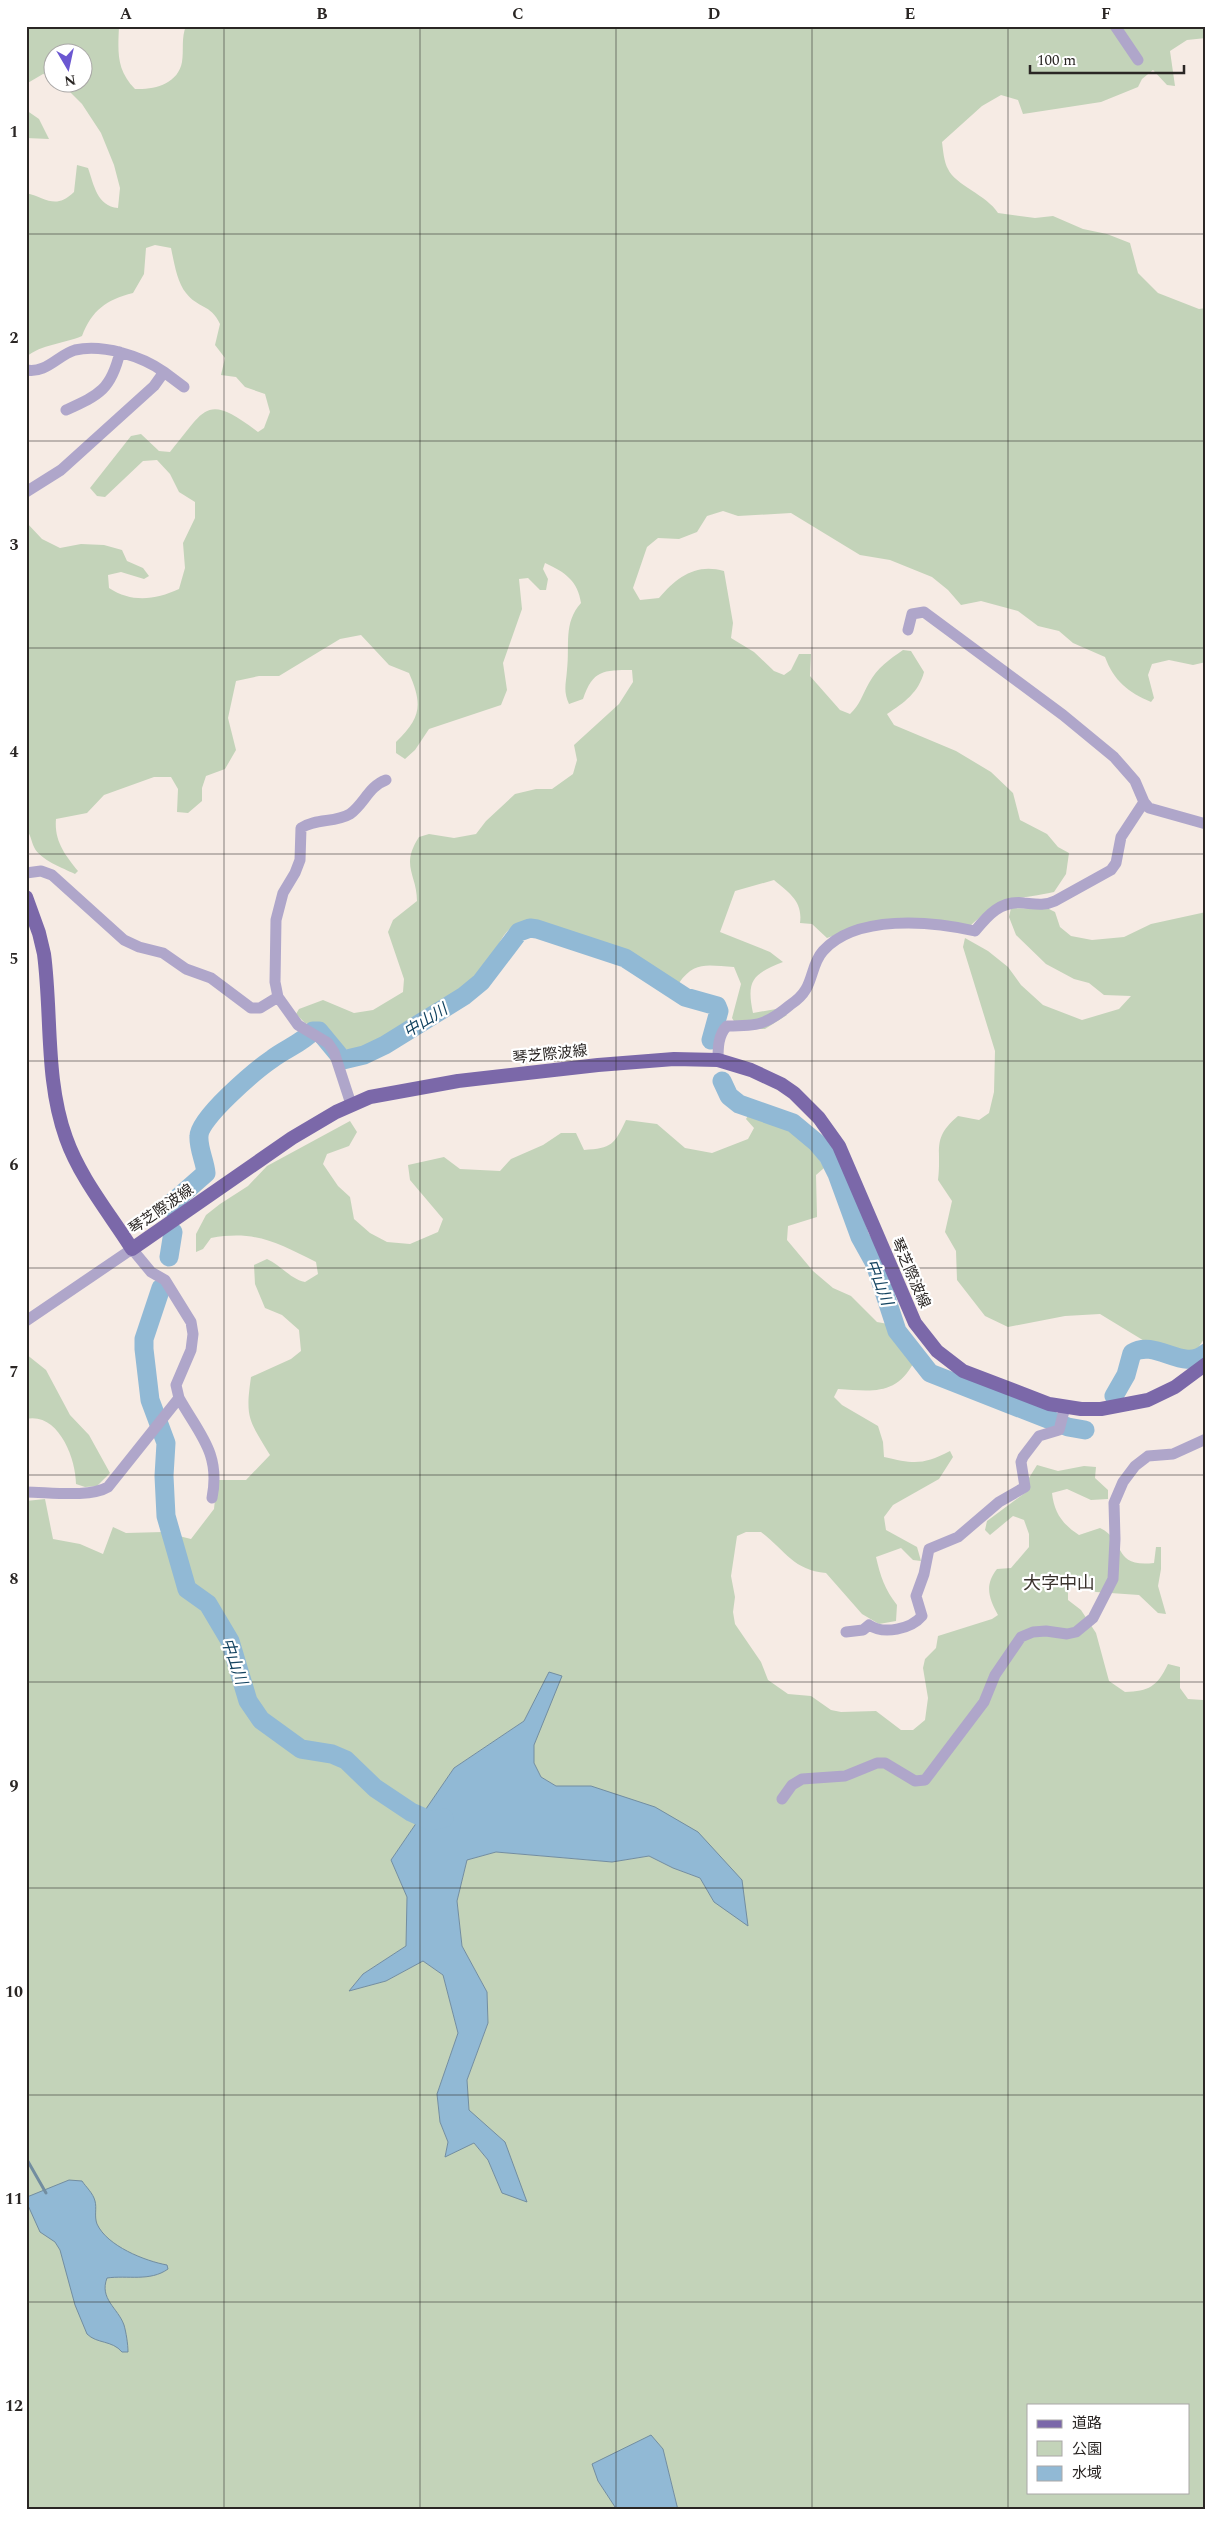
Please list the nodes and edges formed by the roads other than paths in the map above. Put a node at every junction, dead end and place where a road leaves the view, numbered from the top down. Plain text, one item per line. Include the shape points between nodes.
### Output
1 (1115, 26) edge
2 (1138, 60) dead end
3 (120, 352) junction
4 (26, 370) edge
5 (164, 372) junction
6 (184, 387) dead end
7 (66, 410) dead end
8 (26, 492) edge
9 (908, 630) dead end
10 (386, 780) dead end
11 (1144, 802) junction
12 (1206, 824) edge
13 (26, 873) edge
14 (26, 898) edge
15 (278, 996) junction
16 (718, 1060) junction
17 (351, 1104) junction
18 (132, 1249) junction
19 (26, 1321) edge
20 (1206, 1364) edge
21 (179, 1398) junction
22 (1064, 1407) junction
23 (1206, 1439) edge
24 (26, 1492) edge
25 (212, 1498) dead end
26 (846, 1632) dead end
27 (782, 1799) dead end

1 - 2 street
3 - 4 street via 75,350 43,369
3 - 5 street via 150,362
3 - 7 street via 109,383 96,396
5 - 6 street
5 - 8 street via 154,386 61,470
9 - 11 street via 912,614 924,612 1114,757 1135,781
10 - 15 street via 379,783 348,815 301,828 300,860 283,892 276,920 275,982
11 - 12 street via 1159,812
11 - 16 street via 1121,837 1116,863 1111,870 1055,901 1048,904 1009,903 998,907 975,931 921,922 865,928 839,937 822,952 806,989 772,1020 724,1029 718,1044
13 - 15 street via 41,871 52,876 124,940 163,953 186,969 211,978 251,1008 260,1008
14 - 18 main road, 琴芝際波線 via 44,954 54,1089 62,1127 77,1161
15 - 17 street via 298,1025 328,1043
16 - 17 main road, 琴芝際波線 via 644,1061 522,1073 428,1086
16 - 22 main road, 琴芝際波線 via 781,1084 808,1105 830,1132 915,1323 937,1351 981,1380
17 - 18 main road, 琴芝際波線 via 292,1138
18 - 19 street
18 - 21 street via 151,1272 165,1280 191,1322 194,1334 191,1350 176,1385
20 - 22 main road, 琴芝際波線 via 1175,1387 1148,1400 1101,1409
21 - 24 street via 102,1491
21 - 25 street via 210,1449 214,1485
22 - 26 street via 1059,1430 1039,1436 1023,1457 1025,1487 1000,1502 958,1537 928,1550 924,1574 917,1589 922,1616 918,1621 889,1630 870,1625 863,1630
23 - 27 street via 1173,1454 1148,1456 1135,1466 1123,1482 1114,1503 1113,1579 1093,1618 1076,1632 1033,1632 1021,1637 995,1675 984,1702 925,1780 915,1781 884,1763 877,1763 845,1776 802,1780 792,1785

